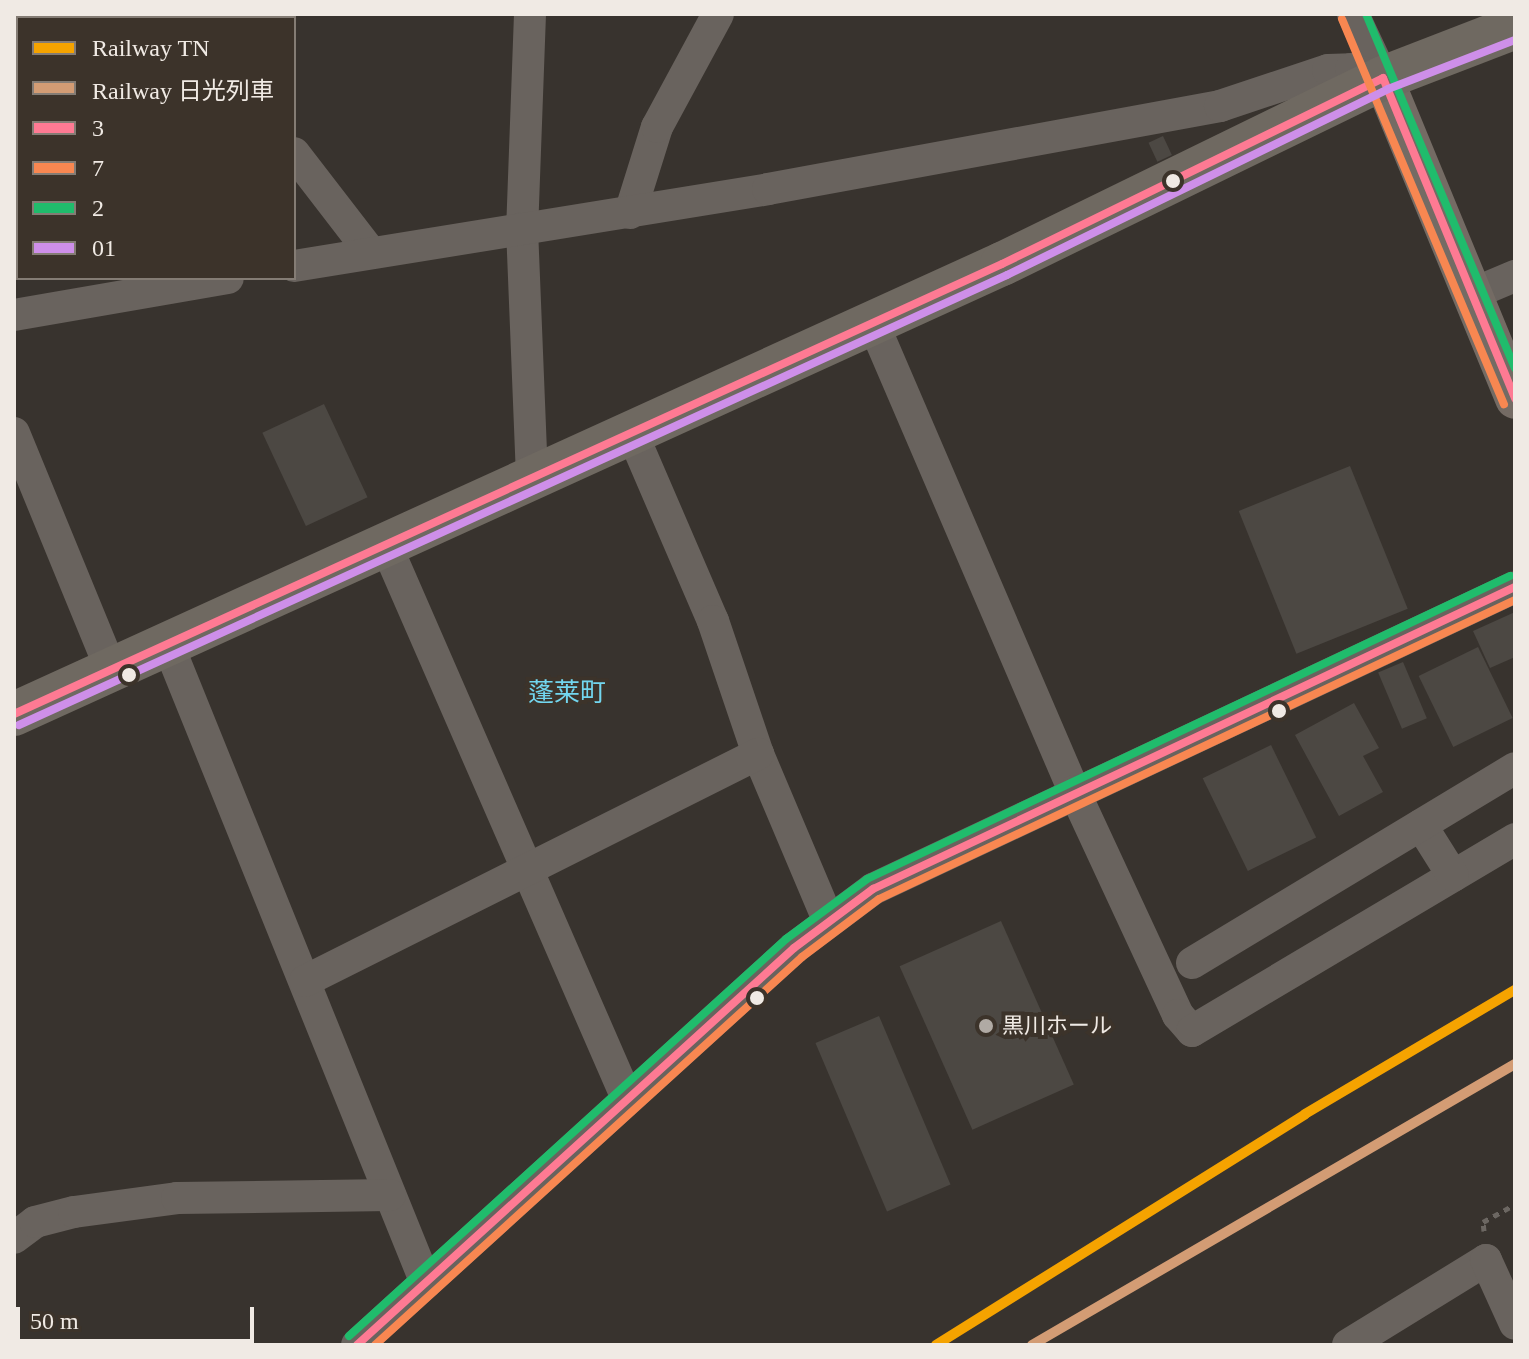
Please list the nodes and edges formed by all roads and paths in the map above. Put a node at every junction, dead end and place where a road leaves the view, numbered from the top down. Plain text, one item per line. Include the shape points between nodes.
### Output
1 (530, 14) edge
2 (718, 14) edge
3 (1353, 14) edge
4 (1515, 27) edge
5 (1383, 78) junction
6 (296, 156) edge
7 (630, 213) junction
8 (522, 228) junction
9 (371, 253) junction
10 (296, 266) edge
11 (1515, 276) edge
12 (216, 280) edge
13 (1472, 294) junction
14 (14, 315) edge
15 (873, 323) junction
16 (1515, 399) edge
17 (14, 433) edge
18 (632, 433) junction
19 (532, 477) junction
20 (385, 543) junction
21 (1515, 587) edge
22 (167, 642) junction
23 (111, 669) junction
24 (14, 714) edge
25 (758, 754) junction
26 (1515, 768) edge
27 (1074, 791) junction
28 (1421, 825) junction
29 (1515, 839) edge
30 (529, 865) junction
31 (1453, 876) junction
32 (828, 920) junction
33 (1192, 963) dead end
34 (305, 981) junction
35 (626, 1096) junction
36 (390, 1195) junction
37 (14, 1238) edge
38 (426, 1283) junction
39 (1515, 1324) edge
40 (357, 1345) edge
41 (1348, 1345) edge

1 - 8 street
2 - 7 street via 657,127
3 - 5 street
4 - 5 highway
5 - 7 street via 1351,69 1328,70 1220,106
5 - 13 main road
5 - 15 highway
6 - 9 street
7 - 8 street
8 - 9 street
8 - 19 street
9 - 10 street
11 - 13 street
12 - 14 street
13 - 16 main road
15 - 18 highway
15 - 27 street
17 - 23 street
18 - 19 highway
18 - 25 street via 713,621
19 - 20 highway
20 - 22 highway
20 - 30 street
21 - 27 street
22 - 23 highway
22 - 34 street
23 - 24 highway
25 - 30 street
25 - 32 street
26 - 28 street
27 - 31 street via 1178,1015 1192,1031
27 - 32 street via 912,867
28 - 31 street
28 - 33 street
29 - 31 street
30 - 34 street
30 - 35 street
32 - 35 street
34 - 36 street
35 - 38 street
36 - 37 street via 177,1198 74,1212 35,1222
36 - 38 street
38 - 40 street
39 - 41 street via 1486,1260

